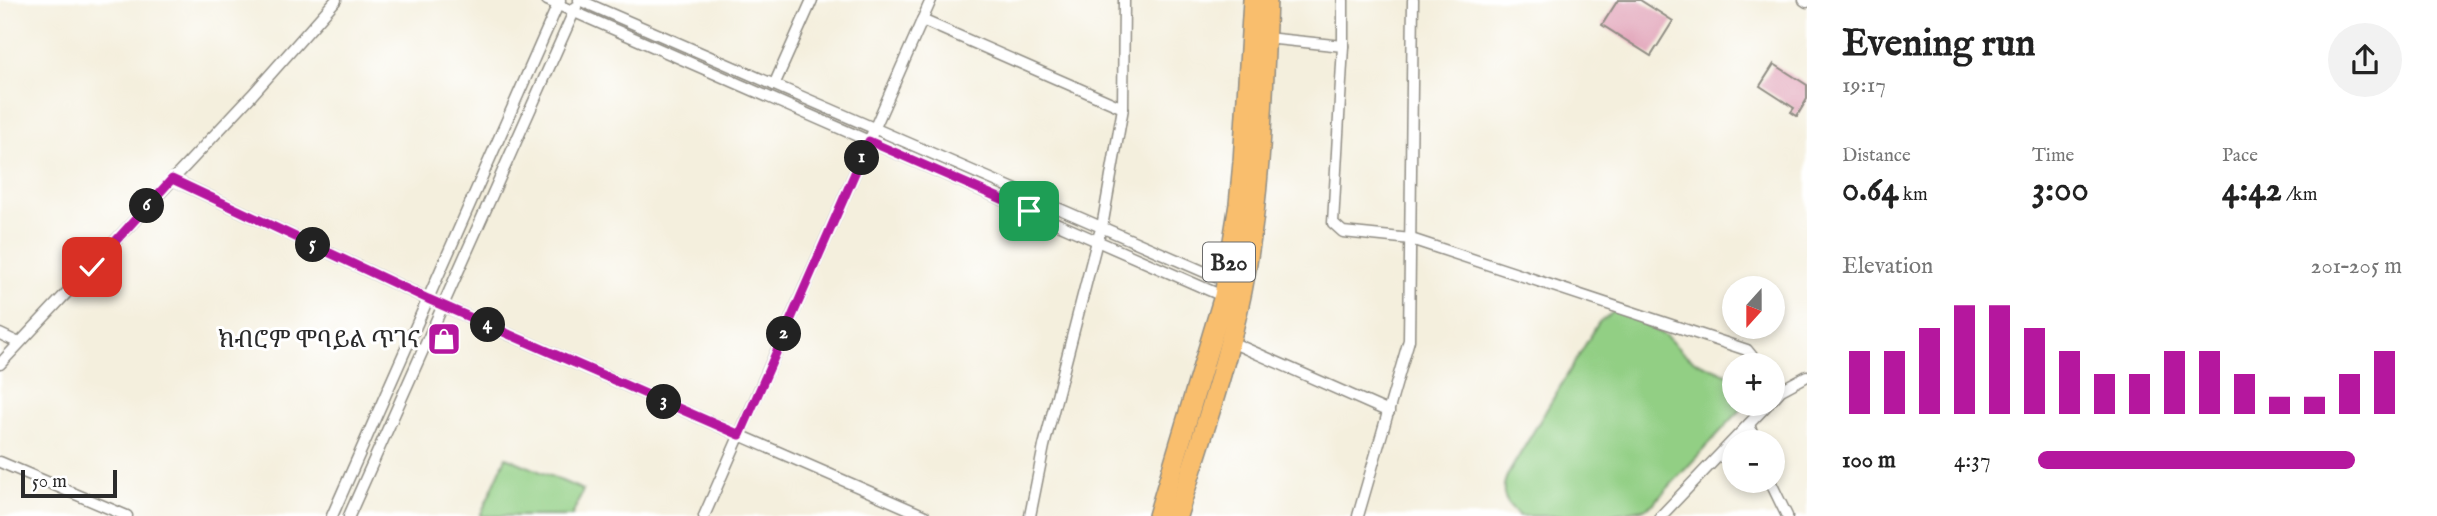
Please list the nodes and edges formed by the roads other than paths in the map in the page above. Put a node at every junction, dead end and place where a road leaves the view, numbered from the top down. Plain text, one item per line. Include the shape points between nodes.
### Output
1 (336, 0) edge
2 (579, 0) edge
3 (811, 0) edge
4 (931, 0) edge
5 (1124, 0) edge
6 (1253, 0) edge
7 (1267, 0) edge
8 (1343, 0) edge
9 (1413, 0) edge
10 (555, 2) edge
11 (573, 11) junction
12 (922, 20) junction
13 (1266, 38) junction
14 (1343, 46) junction
15 (774, 85) junction
16 (1123, 108) junction
17 (875, 128) junction
18 (869, 141) junction
19 (172, 179) junction
20 (1102, 227) junction
21 (1411, 239) junction
22 (1097, 241) junction
23 (1233, 292) junction
24 (428, 299) junction
25 (443, 305) junction
26 (0, 334) edge
27 (1231, 342) junction
28 (19, 343) junction
29 (1749, 353) edge
30 (0, 364) edge
31 (1807, 376) edge
32 (1785, 389) edge
33 (1389, 412) junction
34 (1757, 416) edge
35 (1749, 424) junction
36 (1751, 430) edge
37 (740, 435) junction
38 (0, 462) edge
39 (1776, 493) edge
40 (127, 516) edge
41 (332, 516) edge
42 (349, 516) edge
43 (704, 516) edge
44 (925, 516) edge
45 (1030, 516) edge
46 (1158, 516) edge
47 (1177, 516) edge
48 (1358, 516) edge
49 (1661, 516) edge
50 (1787, 516) edge

1 - 19 street
2 - 11 street
2 - 15 street
3 - 15 street
4 - 12 street
5 - 16 street
6 - 23 highway, B20
7 - 13 highway, B20
8 - 14 street
9 - 21 street
10 - 11 street
10 - 24 street
11 - 18 street
11 - 25 street
12 - 16 street
12 - 17 street
13 - 14 street
13 - 23 highway, B20 via 1260,162
14 - 21 street via 1333,222 1343,232
15 - 17 street
16 - 20 street
17 - 18 street
17 - 20 street
18 - 22 street
18 - 37 street
19 - 24 street
19 - 28 street
20 - 22 street
20 - 23 street
21 - 29 street
21 - 33 street via 1409,340
22 - 23 street
22 - 45 street
23 - 27 highway, B20
23 - 46 highway, B20
24 - 25 street
24 - 41 street
25 - 37 street
25 - 42 street
26 - 28 street
27 - 33 street
27 - 47 highway, B20
28 - 30 street
31 - 32 street
33 - 48 street
34 - 35 street
35 - 36 street
35 - 49 street
37 - 43 street
37 - 44 street
38 - 40 street
39 - 50 street

